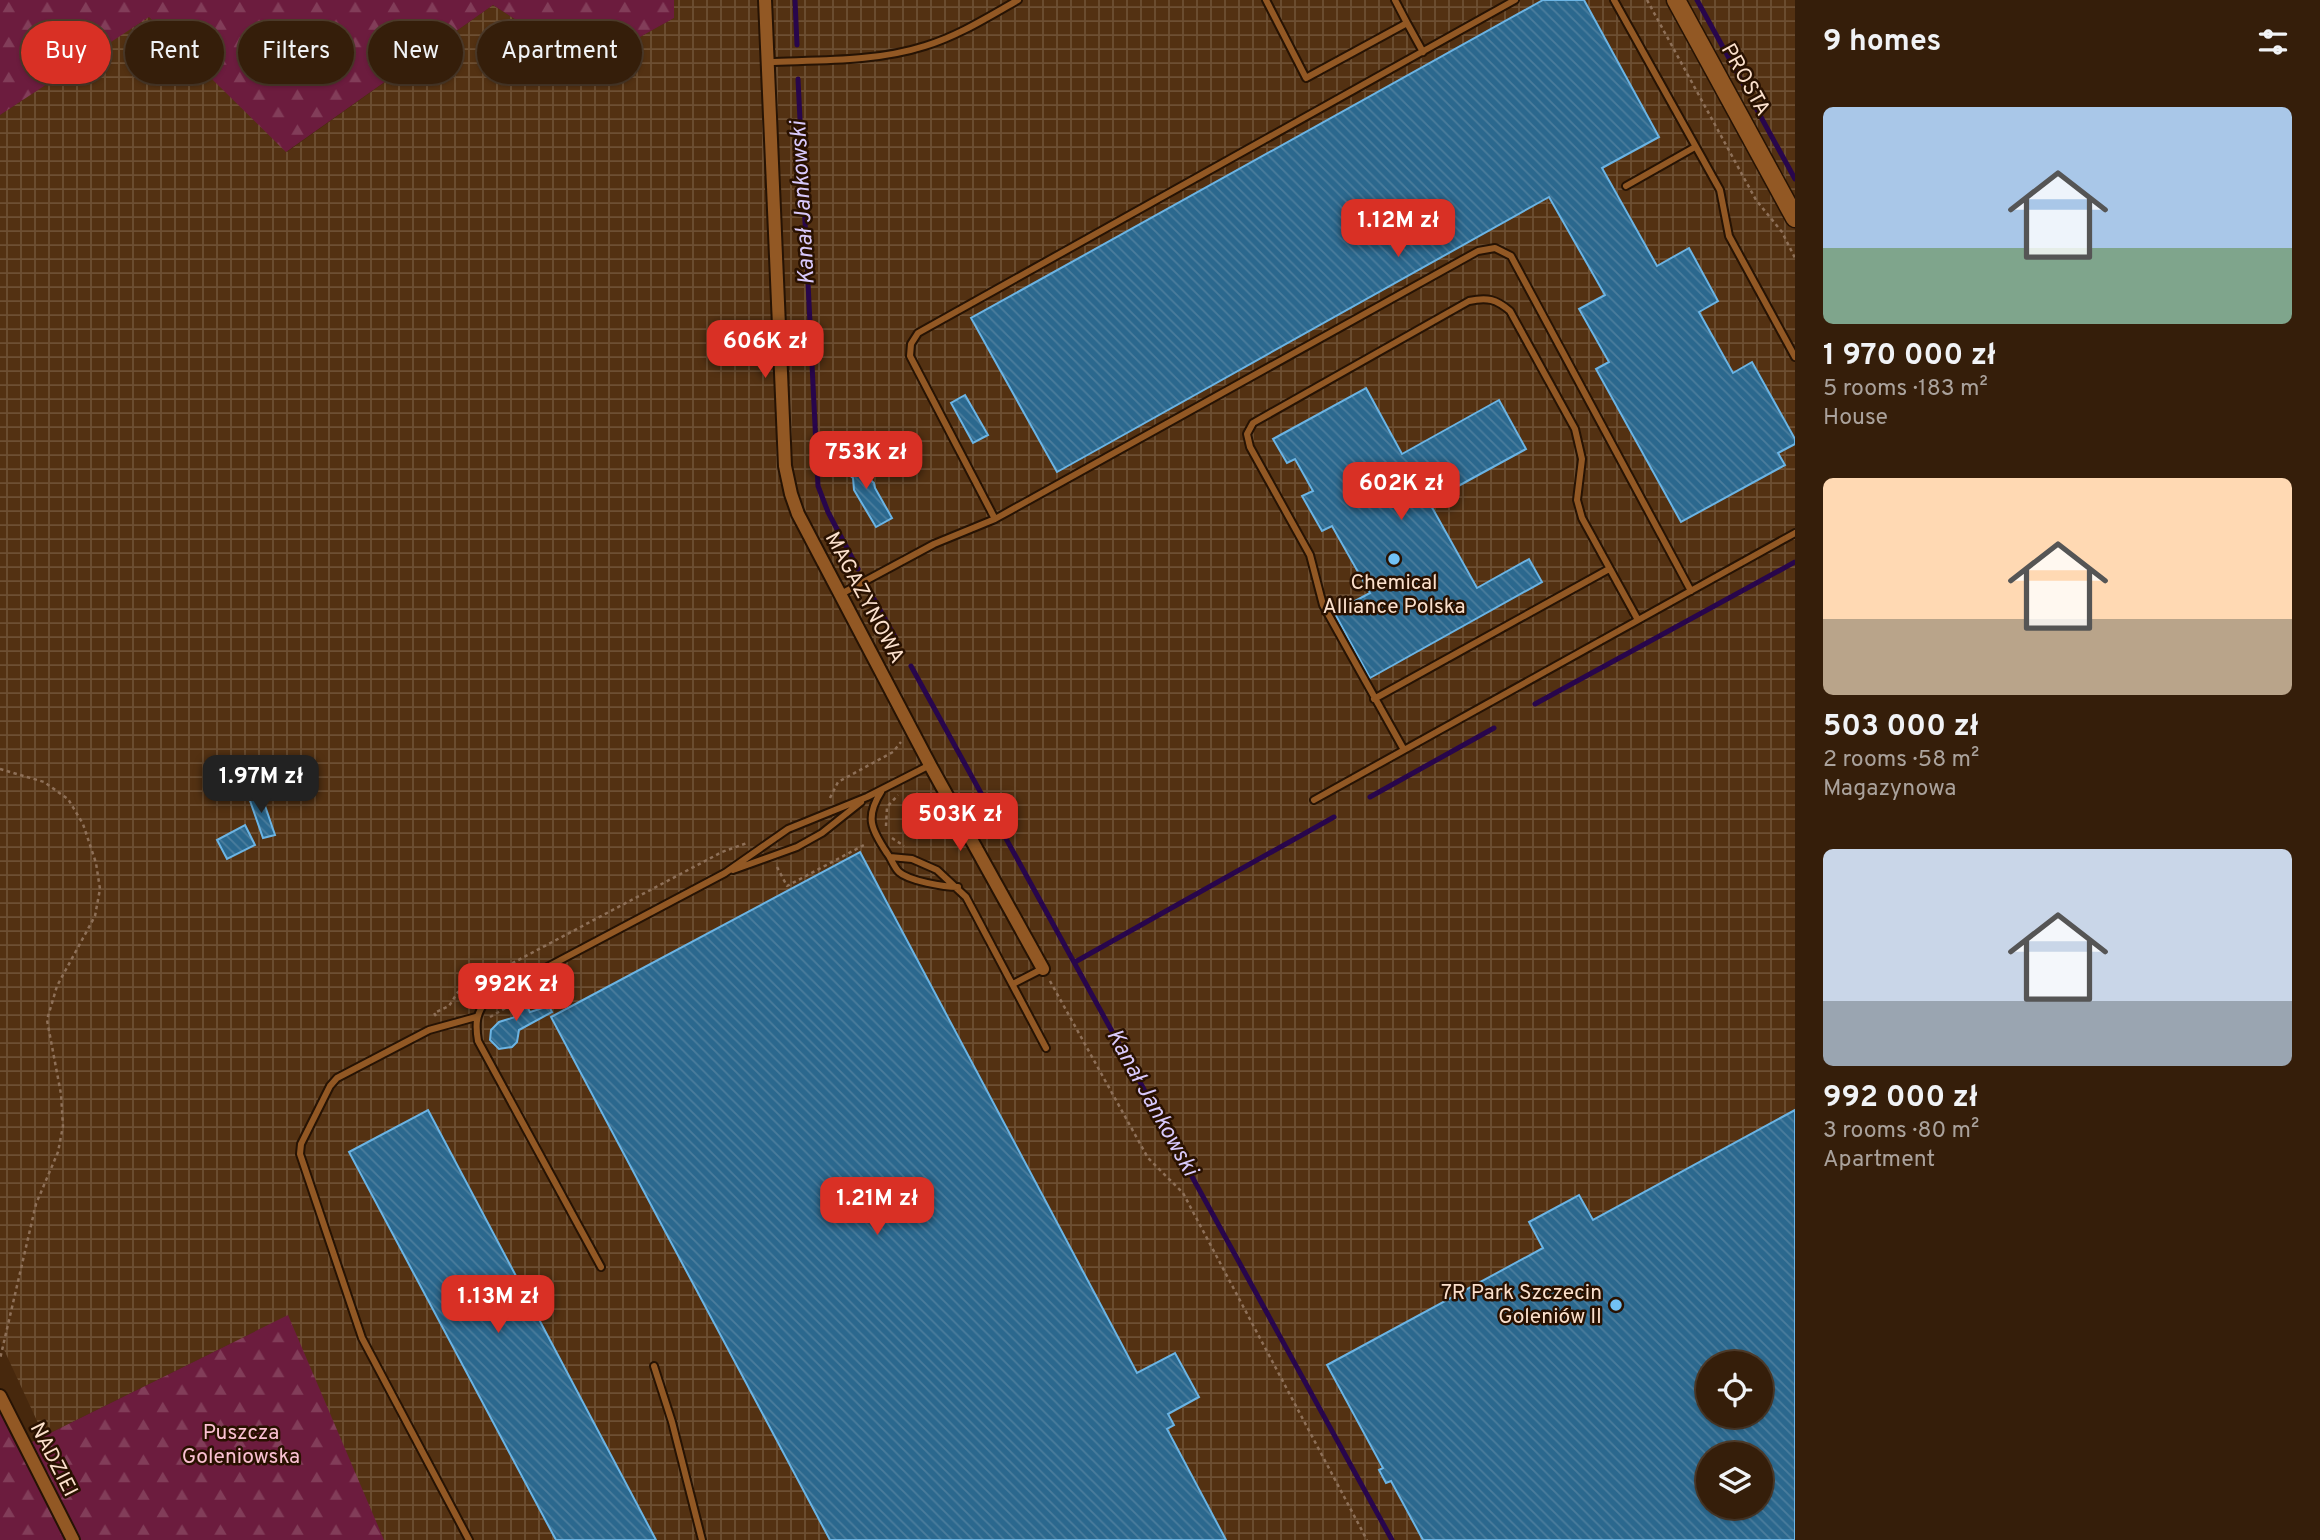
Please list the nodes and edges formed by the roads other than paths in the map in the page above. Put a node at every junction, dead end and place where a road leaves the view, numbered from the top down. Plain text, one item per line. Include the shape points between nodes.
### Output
1 (765, 0) edge
2 (1018, 0) edge
3 (1266, 0) edge
4 (1395, 0) edge
5 (1515, 0) edge
6 (1614, 0) edge
7 (1676, 0) edge
8 (1407, 23) junction
9 (1423, 52) junction
10 (768, 62) junction
11 (1695, 147) junction
12 (1626, 186) dead end
13 (1795, 218) edge
14 (1795, 357) edge
15 (995, 519) junction
16 (1795, 533) edge
17 (1609, 569) junction
18 (1691, 591) junction
19 (841, 594) junction
20 (1638, 620) junction
21 (1374, 699) junction
22 (1404, 750) junction
23 (930, 765) junction
24 (881, 790) junction
25 (867, 797) junction
26 (1314, 800) dead end
27 (890, 857) junction
28 (725, 873) junction
29 (958, 887) junction
30 (1043, 969) joint
31 (1013, 984) junction
32 (476, 1017) junction
33 (1046, 1048) dead end
34 (601, 1267) dead end
35 (653, 1366) dead end
36 (0, 1396) edge
37 (73, 1540) edge
38 (469, 1540) edge
39 (702, 1540) edge

1 - 10 street, MAGAZYNOWA
2 - 10 lane via 925,46 882,56
3 - 8 lane via 1306,78
4 - 8 lane
5 - 9 lane
6 - 11 lane
7 - 13 street, PROSTA
8 - 9 lane
9 - 15 lane via 918,333 910,356
10 - 19 street, MAGAZYNOWA via 786,466 798,514
11 - 12 lane
11 - 14 lane via 1720,190 1730,236
15 - 18 lane via 1478,251 1495,248 1511,256
15 - 19 lane via 934,544
16 - 18 lane
17 - 20 lane
17 - 21 lane
17 - 21 lane via 1579,509 1582,459 1575,429 1510,310 1485,298 1469,301 1253,423 1247,434 1310,555 1323,605
18 - 20 lane
19 - 23 street, MAGAZYNOWA
20 - 22 lane
21 - 22 lane
22 - 26 lane
23 - 24 lane
23 - 30 street, MAGAZYNOWA
24 - 25 lane
24 - 27 lane via 870,813 871,823
25 - 28 lane via 788,829
25 - 28 lane via 797,847
27 - 29 lane via 912,859 937,870
27 - 29 lane via 900,873 936,887
28 - 32 lane via 487,999
29 - 31 lane
30 - 31 lane
31 - 33 lane
32 - 34 lane via 478,1041
32 - 38 lane via 440,1026 334,1082 300,1154 362,1338
35 - 39 lane
36 - 37 street, NADZIEI

